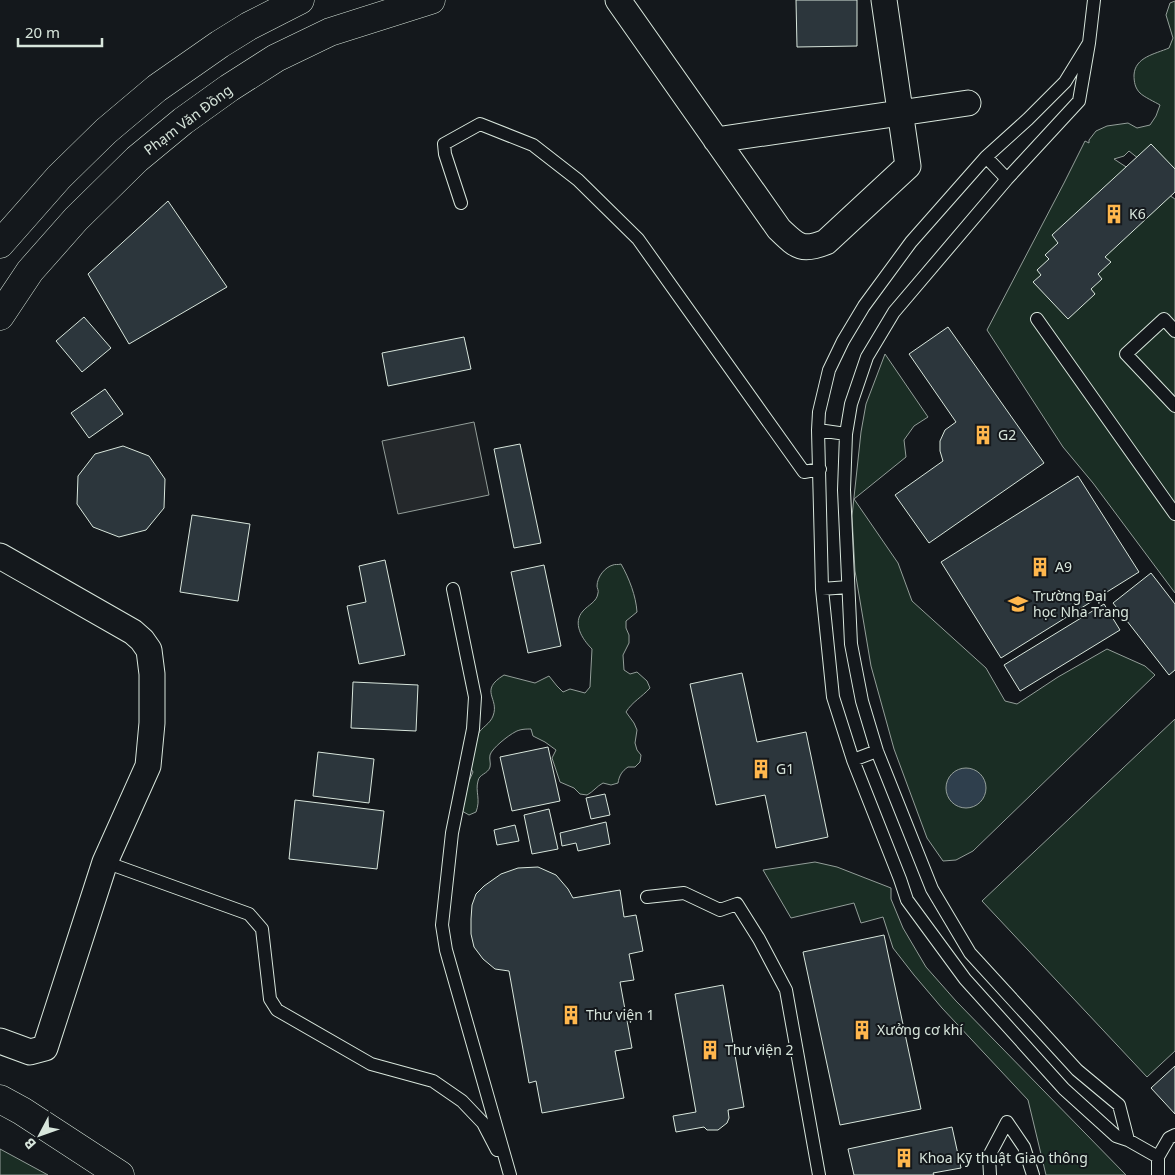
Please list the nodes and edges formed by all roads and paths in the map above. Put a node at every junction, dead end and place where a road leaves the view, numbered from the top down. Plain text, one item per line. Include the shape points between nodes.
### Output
1 (300, 0) edge
2 (431, 0) edge
3 (618, 0) edge
4 (884, 0) edge
5 (1094, 0) edge
6 (1089, 43) junction
7 (968, 103) dead end
8 (900, 113) junction
9 (716, 140) junction
10 (986, 158) junction
11 (1007, 179) junction
12 (462, 203) dead end
13 (0, 244) edge
14 (0, 316) edge
15 (1037, 319) dead end
16 (1175, 331) edge
17 (1175, 406) edge
18 (818, 430) junction
19 (846, 434) junction
20 (820, 469) junction
21 (1175, 514) edge
22 (0, 556) edge
23 (848, 586) junction
24 (453, 589) dead end
25 (822, 590) junction
26 (877, 752) junction
27 (853, 760) junction
28 (105, 862) junction
29 (647, 898) dead end
30 (0, 1040) edge
31 (0, 1099) edge
32 (1175, 1135) edge
33 (1128, 1140) junction
34 (1158, 1157) junction
35 (509, 1174) edge
36 (120, 1175) edge
37 (819, 1175) edge
38 (990, 1175) edge
39 (1033, 1175) edge
40 (1158, 1175) edge

1 - 13 main road via 249,26 158,88 106,131 59,177
2 - 14 main road, Phạm Văn Đồng via 330,32 276,58 229,88 137,159 76,219 30,270
3 - 9 street
4 - 8 street
5 - 6 lane
6 - 10 lane via 1064,82
6 - 11 lane via 1079,100
7 - 8 street
8 - 9 street
8 - 9 street via 908,166 826,242 812,247 792,242 779,229
10 - 11 lane
10 - 18 lane via 911,242 864,306 829,370
11 - 19 lane via 894,312 867,357 851,404
12 - 20 lane via 444,144 480,124 533,144 578,180 638,239 804,472
15 - 21 lane
16 - 17 lane via 1164,318 1126,354
18 - 19 lane
18 - 20 lane
19 - 23 lane via 844,490
20 - 25 lane
22 - 28 street via 133,632 149,650 152,723 148,766
23 - 25 lane
23 - 26 lane via 851,644 862,701
24 - 35 lane via 475,698 473,729 452,833 442,925 446,950
25 - 27 lane via 833,697
26 - 27 lane
26 - 33 lane via 932,889 970,953 1077,1070 1119,1105
27 - 33 lane via 907,900 965,979 1064,1089 1116,1136
28 - 30 street via 45,1048 30,1052
28 - 35 lane via 249,914 262,929 270,1000 276,1010 371,1064 433,1082 462,1101 483,1124
29 - 37 lane via 684,893 720,910 737,904 759,939 786,990
31 - 36 main road
32 - 34 lane via 1169,1138
33 - 34 lane
34 - 40 lane
38 - 39 lane via 989,1156 1006,1122 1024,1147

